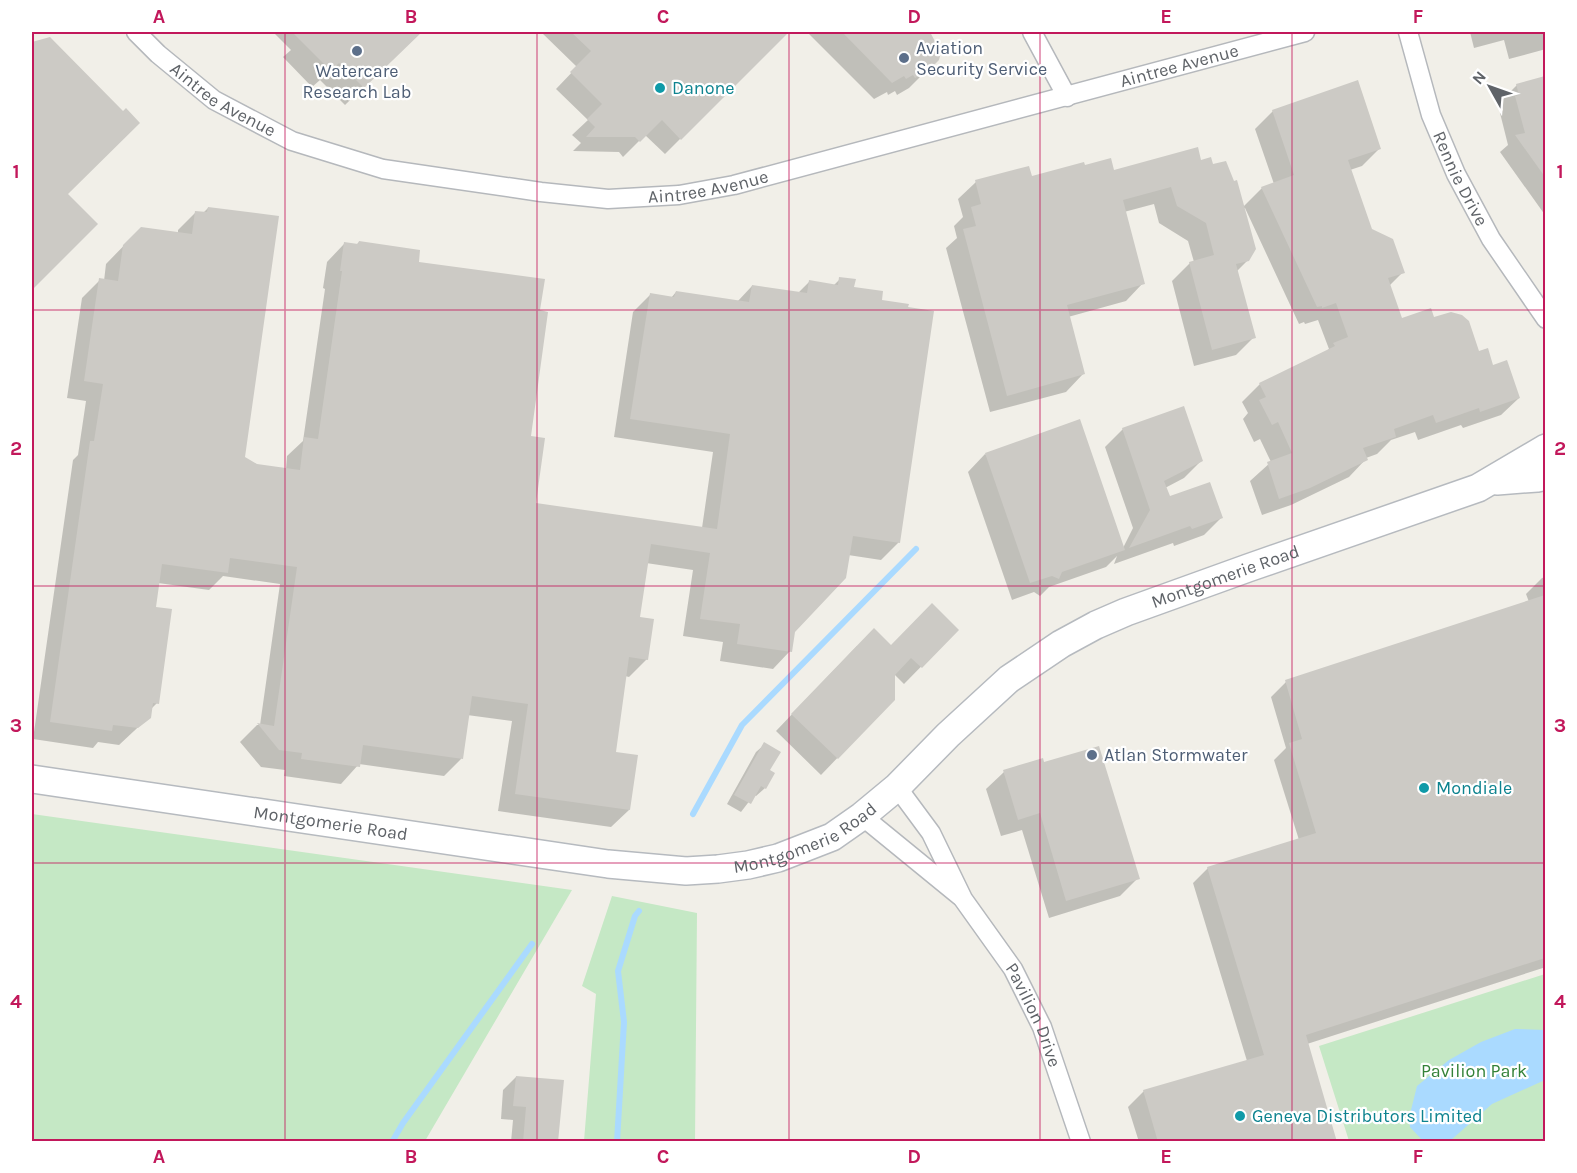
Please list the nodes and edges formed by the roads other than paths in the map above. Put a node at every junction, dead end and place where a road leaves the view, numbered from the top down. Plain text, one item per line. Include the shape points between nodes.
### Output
1 (136, 32) edge
2 (1032, 32) edge
3 (1305, 32) edge
4 (1408, 32) edge
5 (1067, 97) junction
6 (1544, 315) edge
7 (1545, 448) edge
8 (1545, 476) edge
9 (1493, 481) junction
10 (32, 779) edge
11 (897, 787) junction
12 (862, 816) junction
13 (963, 899) junction
14 (1081, 1142) edge

1 - 5 street, Aintree Avenue via 214,100 292,141 383,169 608,199 679,195 734,185
2 - 5 street
3 - 5 street, Aintree Avenue
4 - 6 street, Rennie Drive via 1431,115 1456,174 1491,239
7 - 9 street, Montgomerie Road
8 - 9 street, Montgomerie Road
9 - 11 street, Montgomerie Road via 1096,625 1009,679
10 - 12 street, Montgomerie Road via 608,864 686,871 748,866 778,858 832,837
11 - 12 street, Montgomerie Road
11 - 13 street, Pavilion Drive via 931,833
12 - 13 street, Pavilion Drive
13 - 14 street, Pavilion Drive via 1013,969 1042,1027

